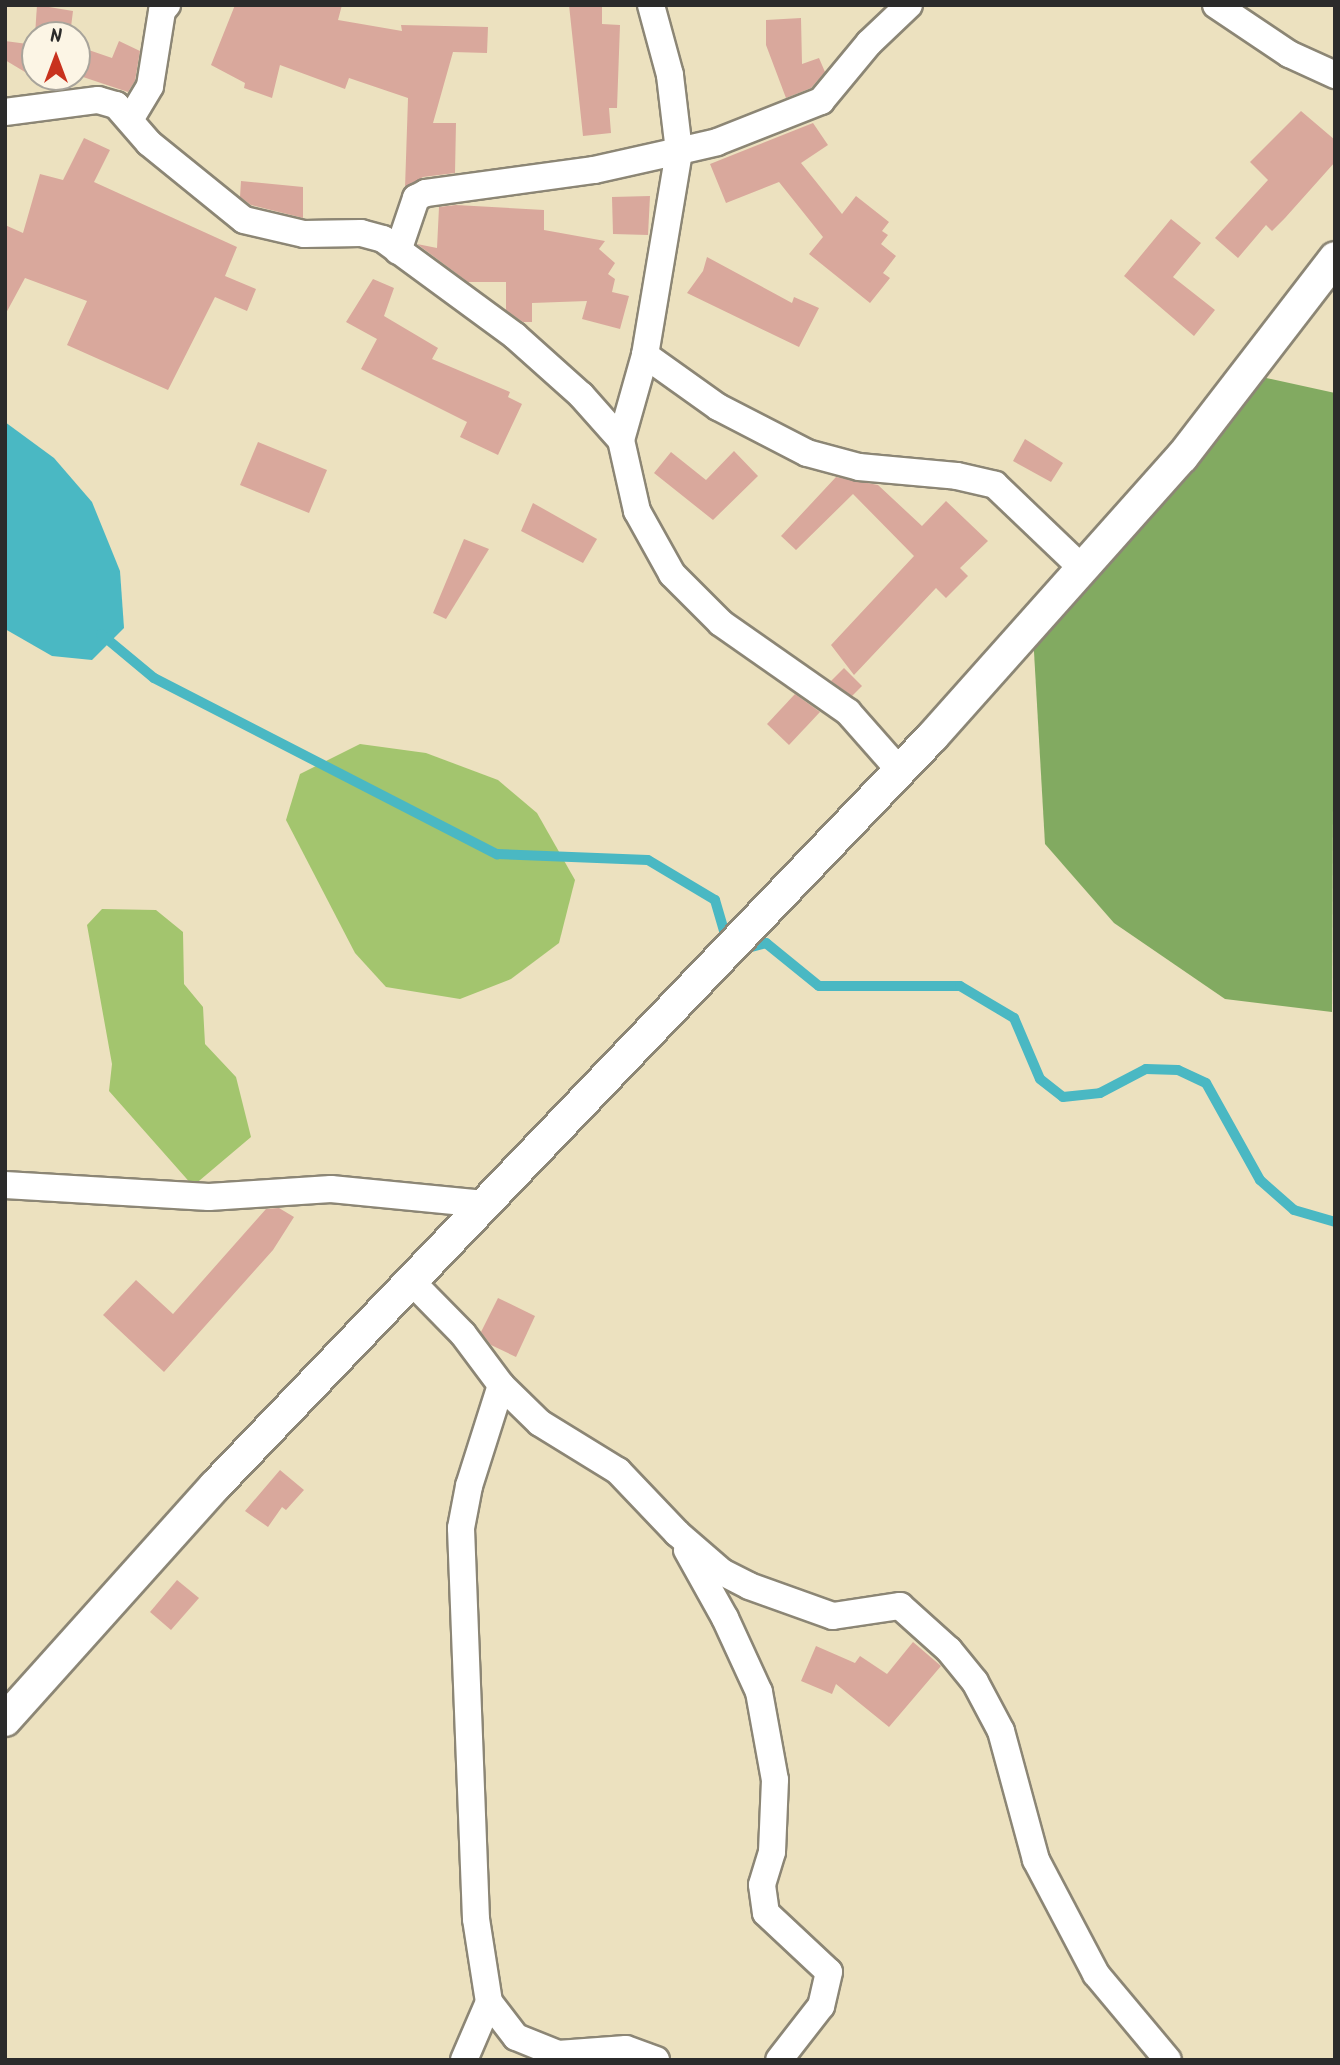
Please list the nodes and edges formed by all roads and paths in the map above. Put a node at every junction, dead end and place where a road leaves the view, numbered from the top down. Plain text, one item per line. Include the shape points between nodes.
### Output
1 (651, 5) edge
2 (909, 5) edge
3 (1216, 5) edge
4 (158, 7) edge
5 (1335, 75) edge
6 (5, 112) edge
7 (131, 118) junction
8 (679, 151) junction
9 (398, 251) junction
10 (1335, 258) edge
11 (645, 355) junction
12 (621, 440) junction
13 (1082, 568) junction
14 (900, 771) junction
15 (5, 1185) edge
16 (484, 1204) junction
17 (411, 1281) junction
18 (501, 1385) junction
19 (677, 1533) junction
20 (5, 1720) edge
21 (489, 2002) junction
22 (464, 2060) edge
23 (656, 2060) edge
24 (779, 2060) edge
25 (1168, 2060) edge

1 - 8 street via 670,75
2 - 8 street via 869,43 821,101 717,142
3 - 5 street via 1289,54
4 - 7 street via 150,86
6 - 7 street via 98,100 116,105
7 - 9 street via 149,143 244,220 304,234 361,233
8 - 9 street via 594,170 426,193 416,198
8 - 11 street
9 - 12 street via 515,336 581,395
10 - 13 street via 1182,457
11 - 12 street
11 - 13 street via 718,407 807,453 859,467 957,476 995,485
12 - 14 street via 637,511 671,574 721,624 848,712
13 - 14 street
14 - 16 street via 783,898
15 - 16 street via 209,1197 331,1189
16 - 17 street
17 - 18 street via 463,1334
17 - 20 street via 215,1486
18 - 19 street via 540,1423 618,1471
18 - 21 street via 469,1486 461,1528 476,1919
19 - 24 street via 725,1618 759,1692 775,1780 772,1852 762,1885 766,1913 829,1972 821,2006
19 - 25 street via 722,1572 749,1587 833,1616 900,1606 949,1650 975,1682 1002,1731 1036,1860 1096,1974
21 - 22 street
21 - 23 street via 516,2036 558,2054 626,2049

